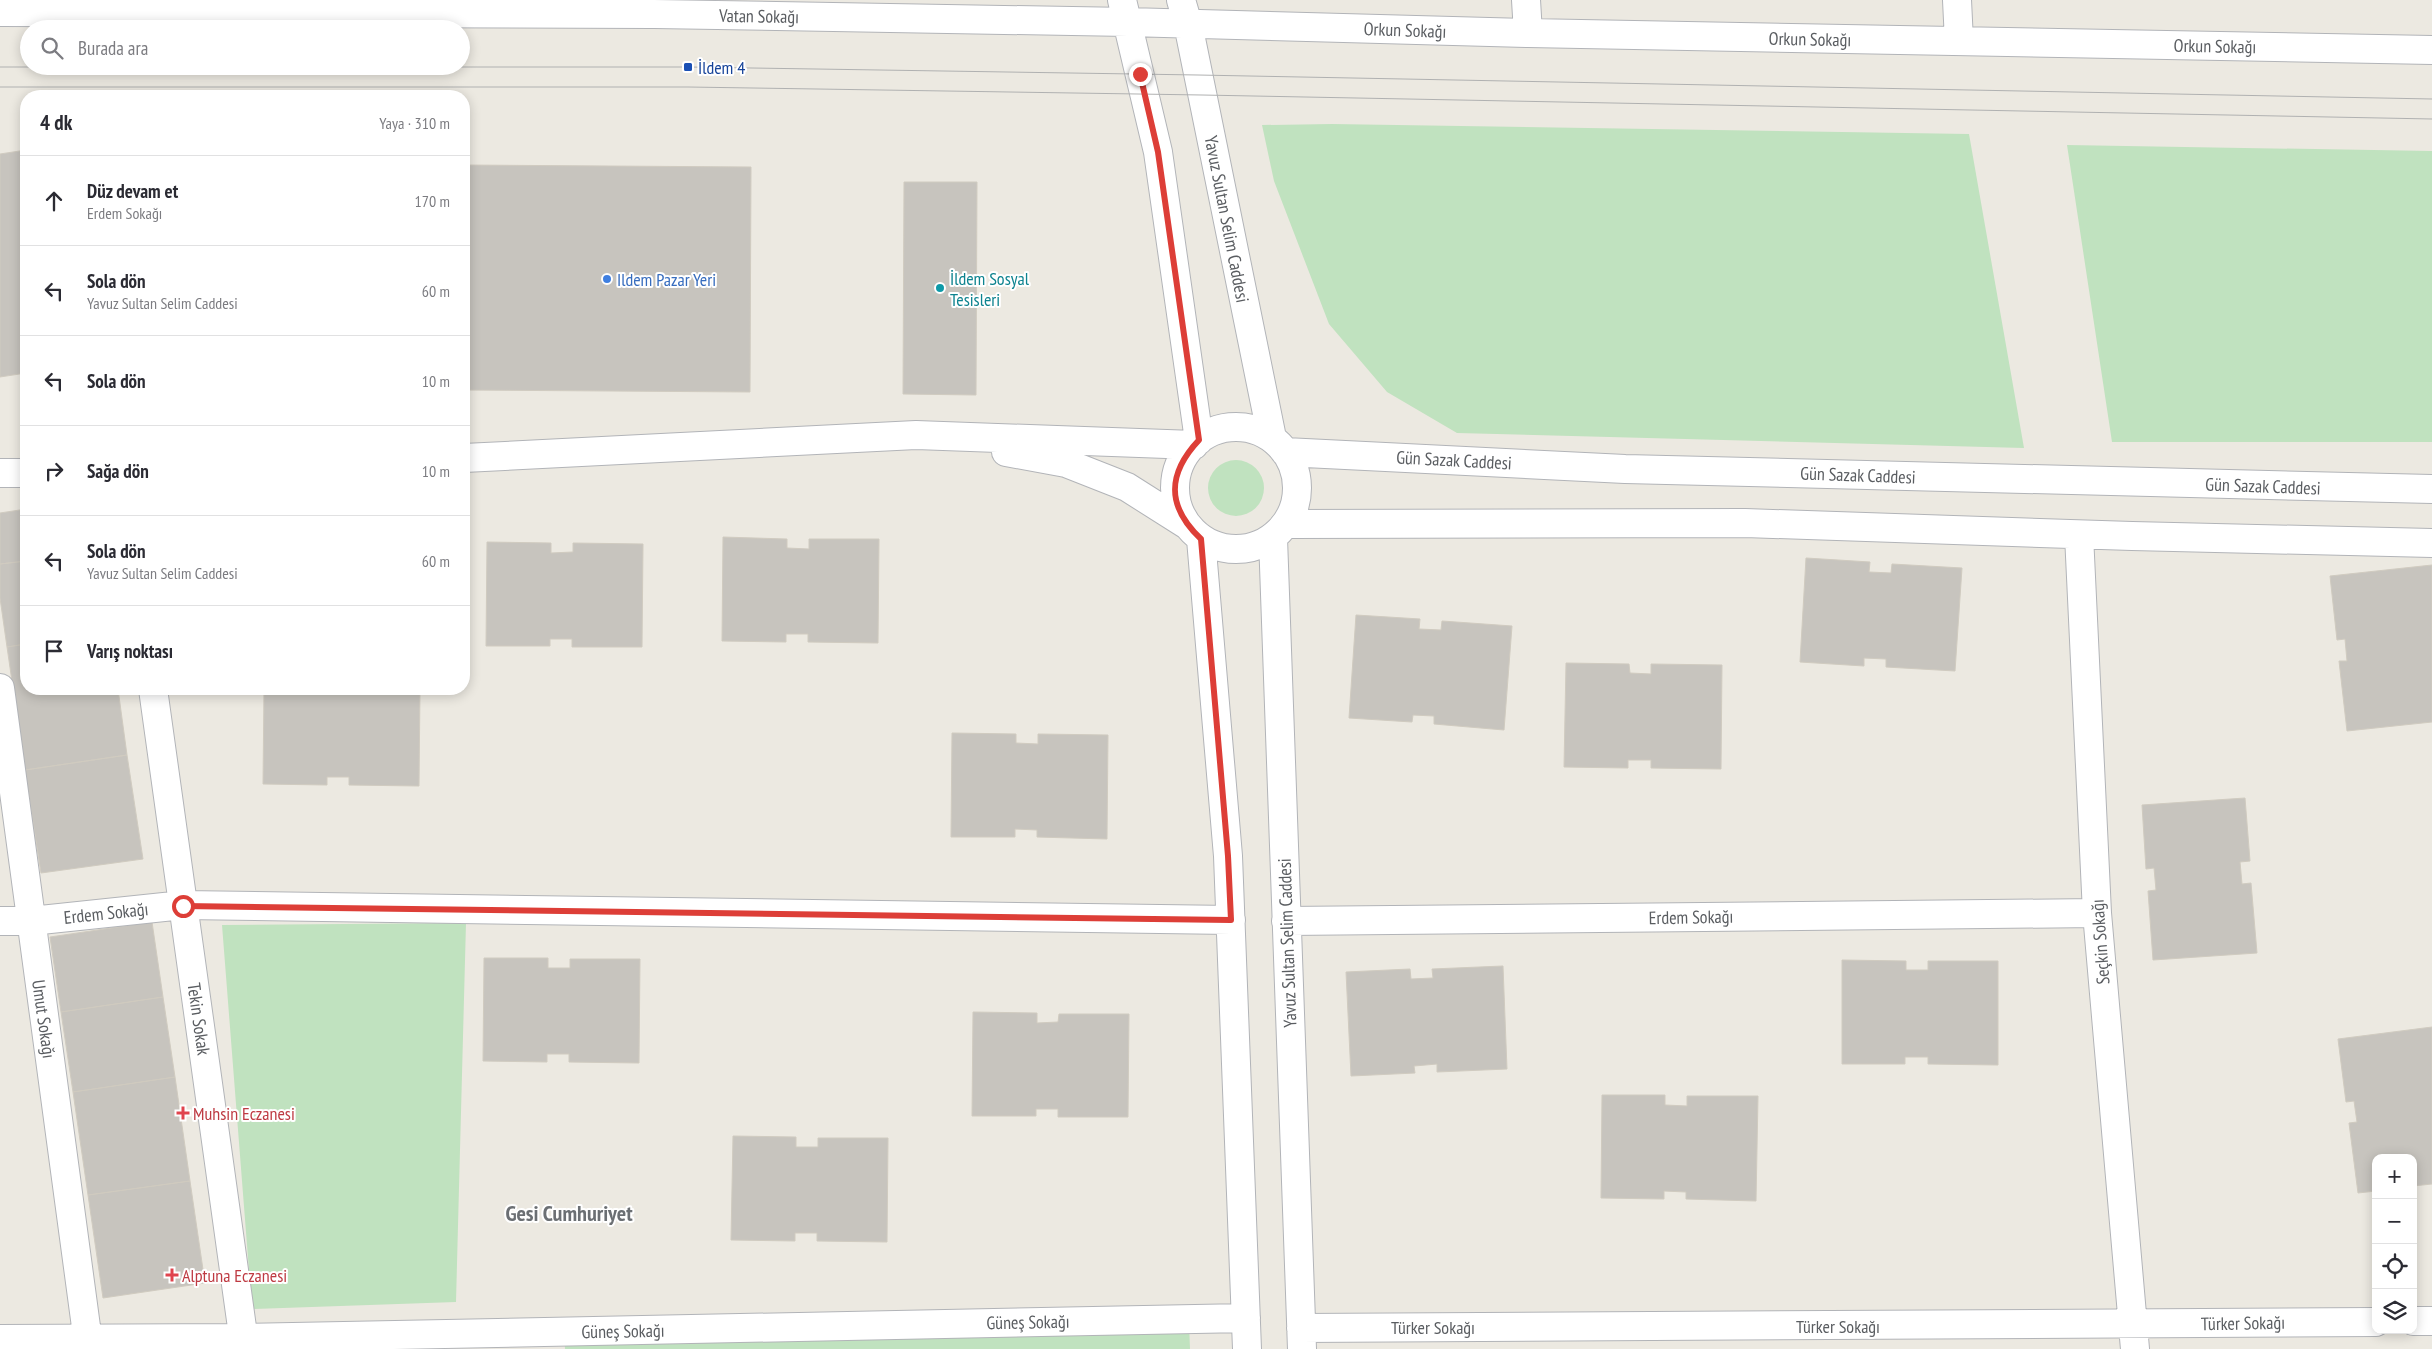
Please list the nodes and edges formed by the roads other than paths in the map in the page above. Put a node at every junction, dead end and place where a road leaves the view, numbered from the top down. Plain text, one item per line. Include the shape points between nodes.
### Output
1 (1526, 0) edge
2 (1957, 0) edge
3 (652, 7) edge
4 (1125, 11) edge
5 (0, 12) edge
6 (1184, 12) edge
7 (1528, 34) junction
8 (1958, 41) junction
9 (2432, 50) edge
10 (916, 435) junction
11 (1197, 442) junction
12 (1278, 445) junction
13 (470, 458) edge
14 (0, 473) edge
15 (20, 473) edge
16 (2432, 489) edge
17 (1280, 531) junction
18 (1194, 532) junction
19 (2079, 535) junction
20 (2432, 544) edge
21 (0, 688) edge
22 (155, 695) edge
23 (183, 906) junction
24 (2097, 913) junction
25 (1231, 920) junction
26 (0, 921) edge
27 (30, 921) junction
28 (1286, 921) junction
29 (1246, 1318) junction
30 (2417, 1321) edge
31 (2432, 1321) edge
32 (2372, 1322) edge
33 (2134, 1337) edge
34 (1302, 1338) edge
35 (0, 1339) edge
36 (88, 1343) edge
37 (244, 1344) edge
38 (1247, 1349) edge

1 - 7 street
2 - 8 street
3 - 4 street, Vatan Sokağı
3 - 5 street, Vatan Sokağı
4 - 6 street, Vatan Sokağı
4 - 11 street via 1158,152
6 - 7 street, Orkun Sokağı
6 - 12 street, Yavuz Sultan Selim Caddesi
7 - 8 street, Orkun Sokağı
8 - 9 street, Orkun Sokağı
10 - 11 street
10 - 13 street
10 - 18 street via 1066,463 1127,487
11 - 12 street via 1216,430 1235,427 1254,430
11 - 18 street via 1186,453 1177,470 1175,490 1178,508
12 - 16 street, Gün Sazak Caddesi via 1625,469
12 - 17 street via 1295,468 1298,488 1295,506
14 - 15 street
17 - 18 street via 1256,546 1237,550 1218,547
17 - 19 street via 1745,522
17 - 28 street, Yavuz Sultan Selim Caddesi
18 - 25 street via 1228,856
19 - 20 street
19 - 24 street, Seçkin Sokağı
21 - 27 street, Umut Sokağı
22 - 23 street, Tekin Sokak
23 - 25 street, Erdem Sokağı
23 - 27 street, Erdem Sokağı
23 - 37 street, Tekin Sokak
24 - 28 street, Erdem Sokağı
24 - 33 street, Seçkin Sokağı
25 - 29 street
26 - 27 street, Erdem Sokağı
27 - 36 street, Umut Sokağı
28 - 34 street, Yavuz Sultan Selim Caddesi
29 - 37 street, Güneş Sokağı
29 - 38 street
30 - 31 street
32 - 33 street, Türker Sokağı
33 - 34 street, Türker Sokağı
35 - 36 street, Güneş Sokağı
36 - 37 street, Güneş Sokağı

